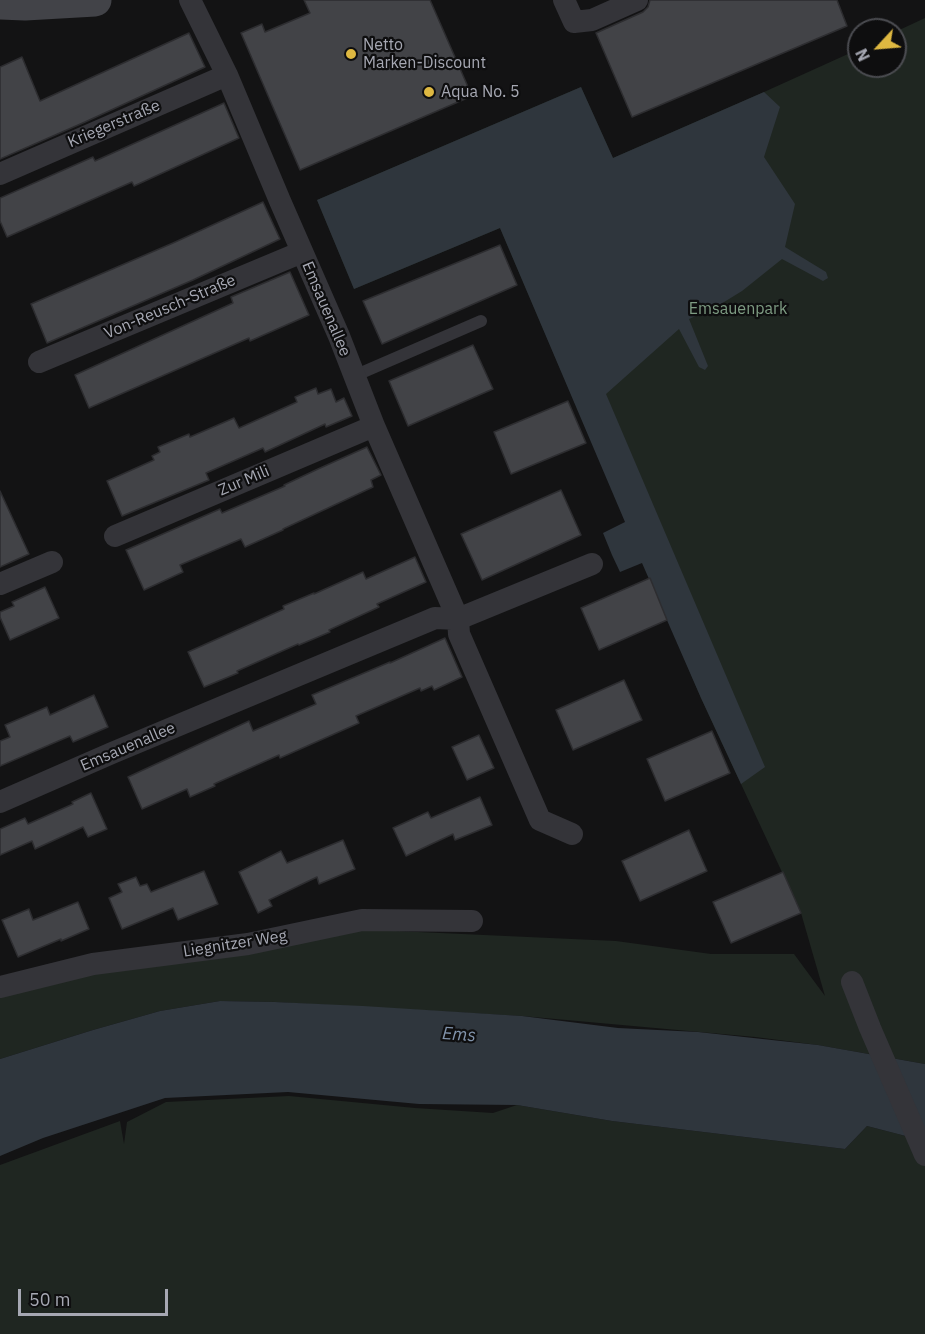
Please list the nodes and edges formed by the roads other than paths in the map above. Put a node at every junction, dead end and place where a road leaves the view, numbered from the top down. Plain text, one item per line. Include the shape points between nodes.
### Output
1 (95, 0) edge
2 (190, 0) edge
3 (564, 0) edge
4 (637, 0) edge
5 (2, 2) edge
6 (227, 75) junction
7 (0, 174) edge
8 (302, 252) junction
9 (481, 321) dead end
10 (39, 363) dead end
11 (354, 376) junction
12 (374, 426) junction
13 (115, 536) dead end
14 (52, 562) dead end
15 (592, 564) dead end
16 (0, 584) edge
17 (458, 619) junction
18 (0, 802) edge
19 (572, 834) dead end
20 (472, 921) dead end
21 (852, 982) dead end
22 (0, 987) edge
23 (925, 1155) edge

1 - 5 street
2 - 6 street, Emsauenallee
3 - 4 street via 573,22 592,20
6 - 7 street, Kriegerstraße
6 - 8 street, Emsauenallee
8 - 10 street, Von-Reusch-Straße
8 - 11 street, Emsauenallee
9 - 11 lane
11 - 12 street, Emsauenallee
12 - 13 street, Zur Mili
12 - 17 street, Emsauenallee
14 - 16 street
15 - 17 street
17 - 18 street, Emsauenallee via 435,618
17 - 19 street, Emsauenallee via 459,634 540,820
20 - 22 street, Liegnitzer Weg via 362,920 248,944 93,964
21 - 23 street

